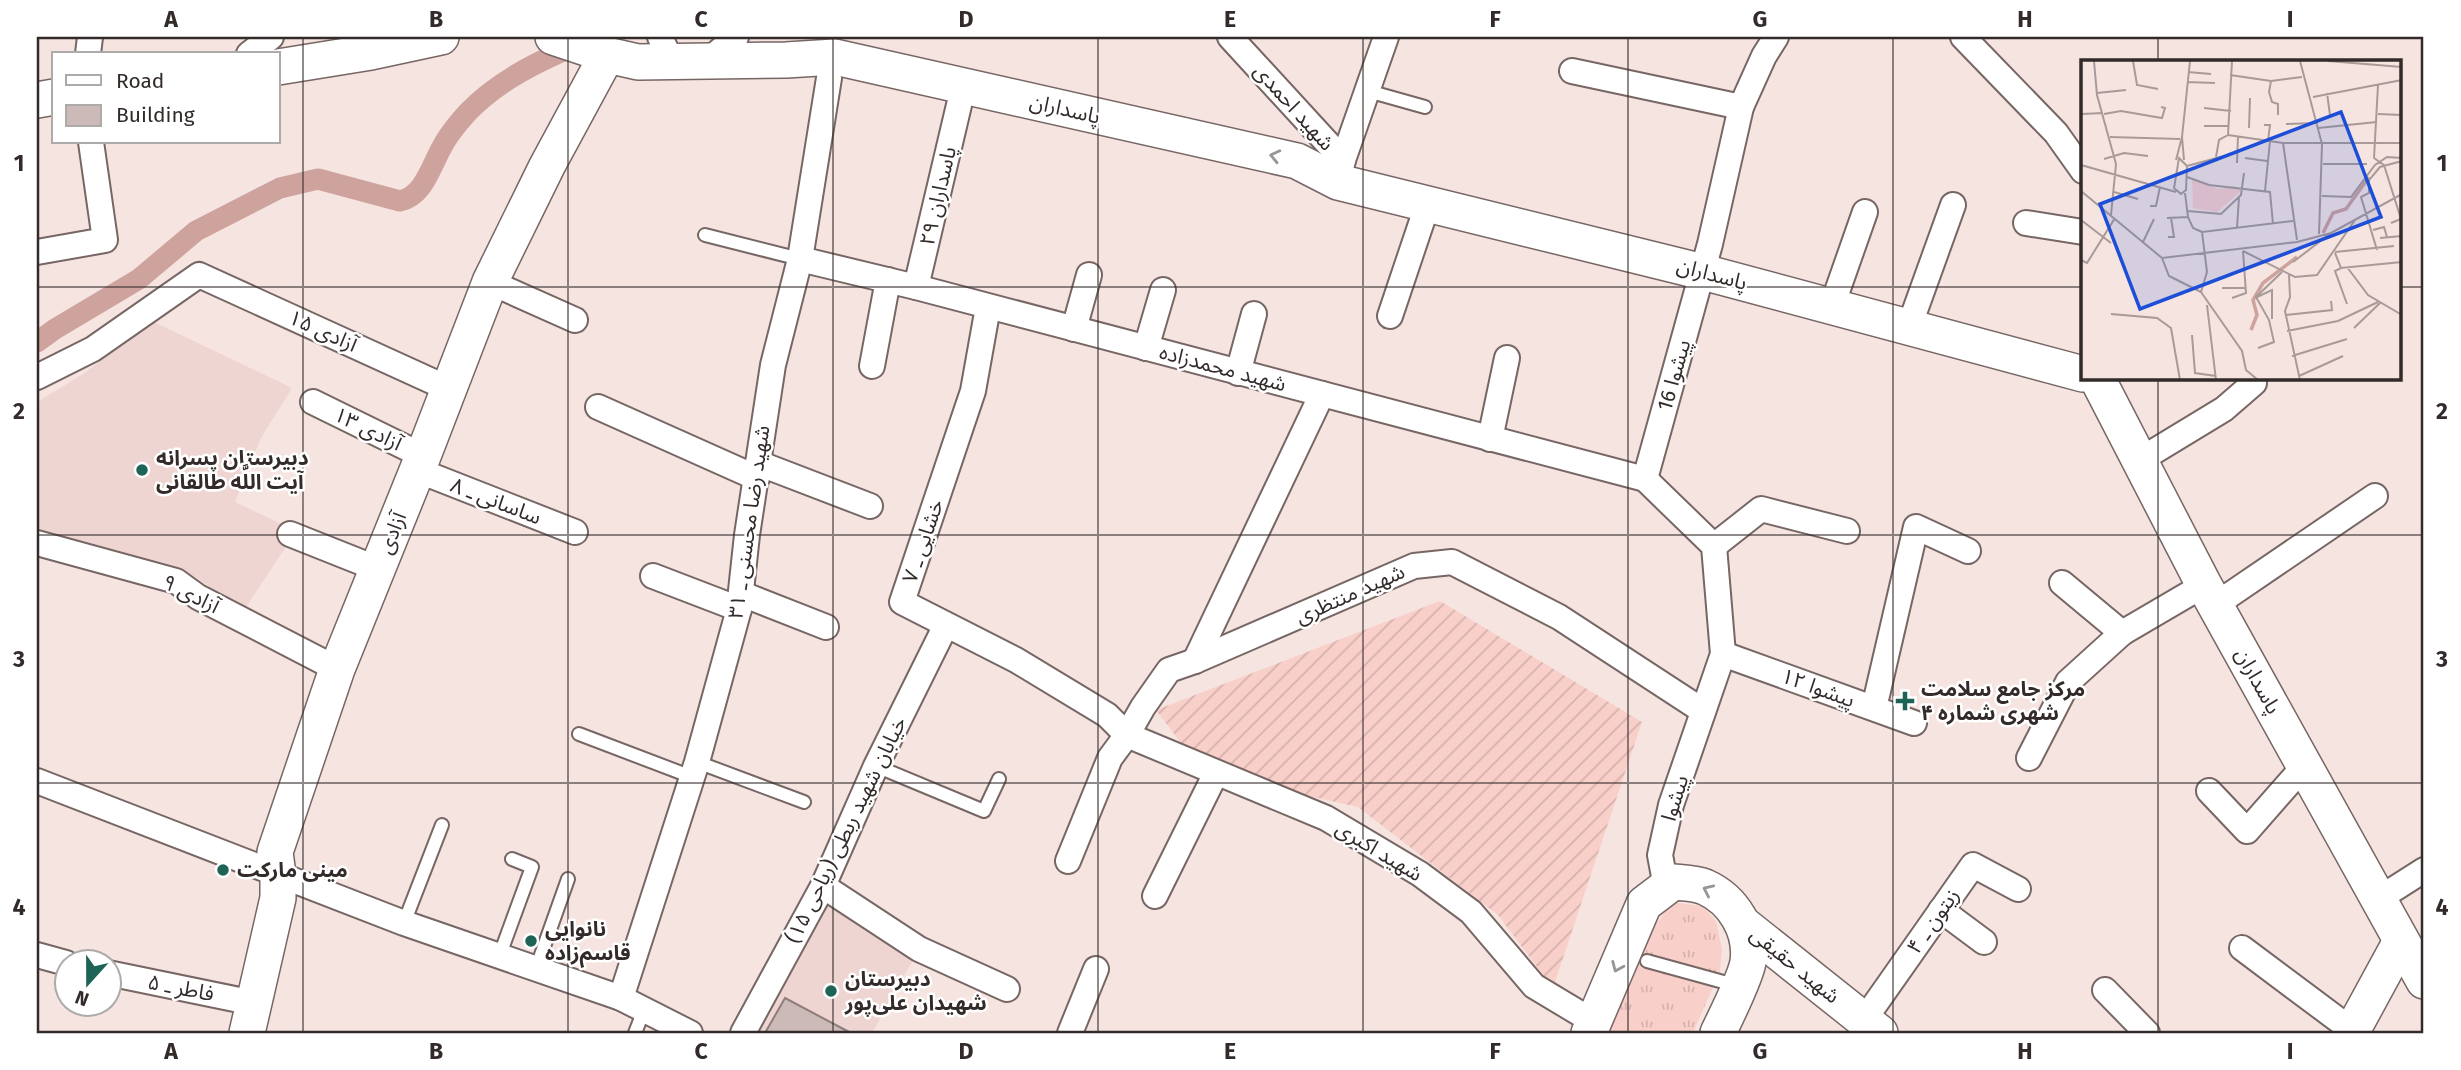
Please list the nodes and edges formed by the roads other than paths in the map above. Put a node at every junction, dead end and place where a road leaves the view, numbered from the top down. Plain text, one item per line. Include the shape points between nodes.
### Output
1 (271, 37) edge
2 (441, 37) edge
3 (553, 37) edge
4 (736, 37) edge
5 (1230, 37) edge
6 (1386, 37) edge
7 (1776, 37) edge
8 (1963, 37) edge
9 (666, 49) edge
10 (252, 52) edge
11 (600, 52) junction
12 (709, 60) junction
13 (786, 60) junction
14 (280, 67) edge
15 (1572, 71) dead end
16 (829, 78) junction
17 (1368, 91) junction
18 (959, 105) junction
19 (1425, 107) dead end
20 (1741, 107) junction
21 (91, 144) edge
22 (2081, 168) edge
23 (1341, 171) junction
24 (1428, 203) junction
25 (1953, 205) dead end
26 (1865, 212) dead end
27 (2026, 223) dead end
28 (2081, 232) edge
29 (705, 235) dead end
30 (37, 252) edge
31 (800, 259) junction
32 (1703, 272) junction
33 (1089, 275) dead end
34 (888, 280) junction
35 (490, 282) junction
36 (916, 287) junction
37 (1163, 289) dead end
38 (1832, 306) junction
39 (988, 307) junction
40 (1254, 314) dead end
41 (1390, 316) dead end
42 (575, 320) dead end
43 (1909, 327) junction
44 (1074, 330) junction
45 (1146, 348) junction
46 (1507, 358) dead end
47 (872, 366) dead end
48 (1238, 373) junction
49 (2081, 373) edge
50 (37, 377) edge
51 (2098, 380) edge
52 (2254, 383) dead end
53 (447, 388) junction
54 (1322, 394) junction
55 (313, 402) dead end
56 (598, 407) dead end
57 (1490, 439) junction
58 (2140, 460) junction
59 (420, 463) junction
60 (757, 470) junction
61 (1645, 479) junction
62 (2375, 496) dead end
63 (870, 506) dead end
64 (1847, 531) dead end
65 (575, 532) dead end
66 (289, 534) dead end
67 (37, 543) edge
68 (1714, 546) junction
69 (1968, 551) dead end
70 (378, 569) junction
71 (653, 576) dead end
72 (2062, 583) dead end
73 (2210, 595) junction
74 (741, 602) junction
75 (946, 625) junction
76 (826, 627) dead end
77 (2122, 633) junction
78 (1723, 654) junction
79 (1195, 661) junction
80 (337, 669) junction
81 (1874, 708) junction
82 (1703, 711) junction
83 (1914, 723) dead end
84 (579, 734) dead end
85 (1128, 735) junction
86 (2029, 758) dead end
87 (2305, 765) junction
88 (876, 766) junction
89 (694, 769) junction
90 (1216, 773) junction
91 (999, 779) dead end
92 (37, 781) edge
93 (2209, 791) dead end
94 (803, 802) dead end
95 (442, 825) dead end
96 (512, 859) dead end
97 (1069, 862) dead end
98 (2424, 870) edge
99 (278, 875) junction
100 (568, 879) dead end
101 (822, 886) junction
102 (1666, 887) junction
103 (2018, 889) dead end
104 (1155, 895) dead end
105 (2380, 898) junction
106 (1941, 910) junction
107 (404, 923) junction
108 (1743, 924) junction
109 (2401, 941) junction
110 (1984, 942) dead end
111 (2242, 948) dead end
112 (499, 957) junction
113 (1647, 961) dead end
114 (536, 969) junction
115 (1096, 969) dead end
116 (122, 978) edge
117 (2424, 981) edge
118 (1739, 986) junction
119 (1007, 989) dead end
120 (2105, 990) dead end
121 (621, 998) junction
122 (644, 1010) junction
123 (251, 1018) edge
124 (1872, 1027) edge
125 (1592, 1028) edge
126 (2352, 1032) edge
127 (635, 1033) edge
128 (690, 1033) edge
129 (743, 1033) edge
130 (1070, 1033) edge
131 (1718, 1033) edge
132 (2147, 1033) edge

1 - 10 street
2 - 14 street
3 - 11 street, پاسداران
4 - 12 street
5 - 23 street, شهید احمدی
6 - 17 street
7 - 20 street, پیشوا 16
8 - 22 street via 2056,133
9 - 11 street, پاسداران via 638,62
9 - 12 street, پاسداران
11 - 35 street, آزادی
12 - 13 street, پاسداران
13 - 16 street, پاسداران
23 -> 13 street, پاسداران via 835,57
15 - 20 street
16 - 18 street, پاسداران
16 - 31 street, شهید رضا محسنی ـ ۳۱
17 - 19 lane
17 - 23 street
18 - 23 street, پاسداران via 1287,183
18 - 36 street, پاسداران ۲۹
20 - 32 street, پیشوا 16
21 - 30 street via 105,240
23 - 24 street, پاسداران
24 - 32 street, پاسداران
24 - 41 street
25 - 43 street
26 - 38 street
27 - 28 street
29 - 31 lane
31 - 34 street, شهید محمدزاده
31 - 60 street, شهید رضا محسنی ـ ۳۱ via 773,365
32 - 38 street, پاسداران
32 - 61 street, پیشوا 16
33 - 44 street
34 - 36 street, شهید محمدزاده
34 - 47 street
35 - 42 street
35 - 53 street, آزادی
36 - 39 street, شهید محمدزاده
37 - 45 street
38 - 43 street, پاسداران
39 - 44 street, شهید محمدزاده
39 - 75 street, خشایی ـ ۷ via 973,391 902,602
40 - 48 street
43 - 49 street, پاسداران
44 - 45 street, شهید محمدزاده
45 - 48 street, شهید محمدزاده
46 - 57 street
48 - 54 street, شهید محمدزاده
50 - 53 street, آزادی ۱۵ via 93,349 199,275
51 - 58 street, پاسداران
52 - 58 street via 2224,409
53 - 59 street, آزادی
54 - 57 street, شهید محمدزاده
54 - 79 street
55 - 59 street, آزادی ۱۳
56 - 60 street
57 - 61 street, شهید محمدزاده
58 - 73 street, پاسداران
59 - 65 street, ساسانی ـ ۸
59 - 70 street, آزادی
60 - 63 street
60 - 74 street, شهید رضا محسنی ـ ۳۱
61 - 68 street
62 - 73 street
64 - 68 street via 1761,509
66 - 70 street
67 - 80 street, آزادی ۹ via 176,581
68 - 78 street
69 - 81 street via 1916,527
70 - 80 street, آزادی
71 - 74 street
72 - 77 street
73 - 77 street
73 - 87 street, پاسداران
74 - 76 street
74 - 89 street, شهید رضا محسنی ـ ۳۱
75 - 85 street, خشایی ـ ۷ via 1016,660 1107,715
75 - 88 street, خیابان شهید ربطی (ریاحی ۱۵)
77 - 86 street via 2068,682
78 - 81 street, پیشوا ۱۲
78 - 82 street, پیشوا
79 - 82 street, شهید منتظری via 1415,566 1452,562 1559,617
79 - 85 street, شهید منتظری via 1169,670
80 - 99 street, آزادی via 275,852
81 - 83 street, پیشوا ۱۲
82 - 102 street, پیشوا via 1671,805 1660,855
84 - 89 lane
85 - 90 street, شهید اکبری
85 - 97 street, شهید منتظری via 1110,758
87 - 93 street via 2247,831
87 - 105 street, پاسداران
88 - 91 lane via 984,811
88 - 101 street, خیابان شهید ربطی (ریاحی ۱۵)
89 - 94 lane
89 - 121 street, شهید رضا محسنی ـ ۳۱
90 - 104 street
90 - 125 street, شهید اکبری via 1326,818 1420,874 1471,912 1534,986
92 - 99 street
95 - 107 lane
96 - 112 lane via 532,867
98 - 105 street
99 - 107 street
99 - 123 street, آزادی via 278,898
100 - 114 lane
101 - 119 street via 919,949
101 - 129 street, خیابان شهید ربطی (ریاحی ۱۵)
108 -> 102 street, شهید حقیقی via 1724,898 1703,886 1672,881
102 -> 125 street via 1644,904
103 - 106 street, زیتون ـ ۴ via 1973,865
105 - 109 street, پاسداران
106 - 110 street
106 - 124 street, زیتون ـ ۴
107 - 112 street
108 - 118 street via 1748,964
108 - 124 street, شهید حقیقی
109 - 117 street, پاسداران
109 - 126 street
111 - 126 street
112 - 114 street
113 - 118 lane
114 - 121 street
115 - 130 street
116 - 123 street, فاطر ـ ۵
118 - 131 street
120 - 132 street
121 - 122 street
122 - 127 lane
122 - 128 street

